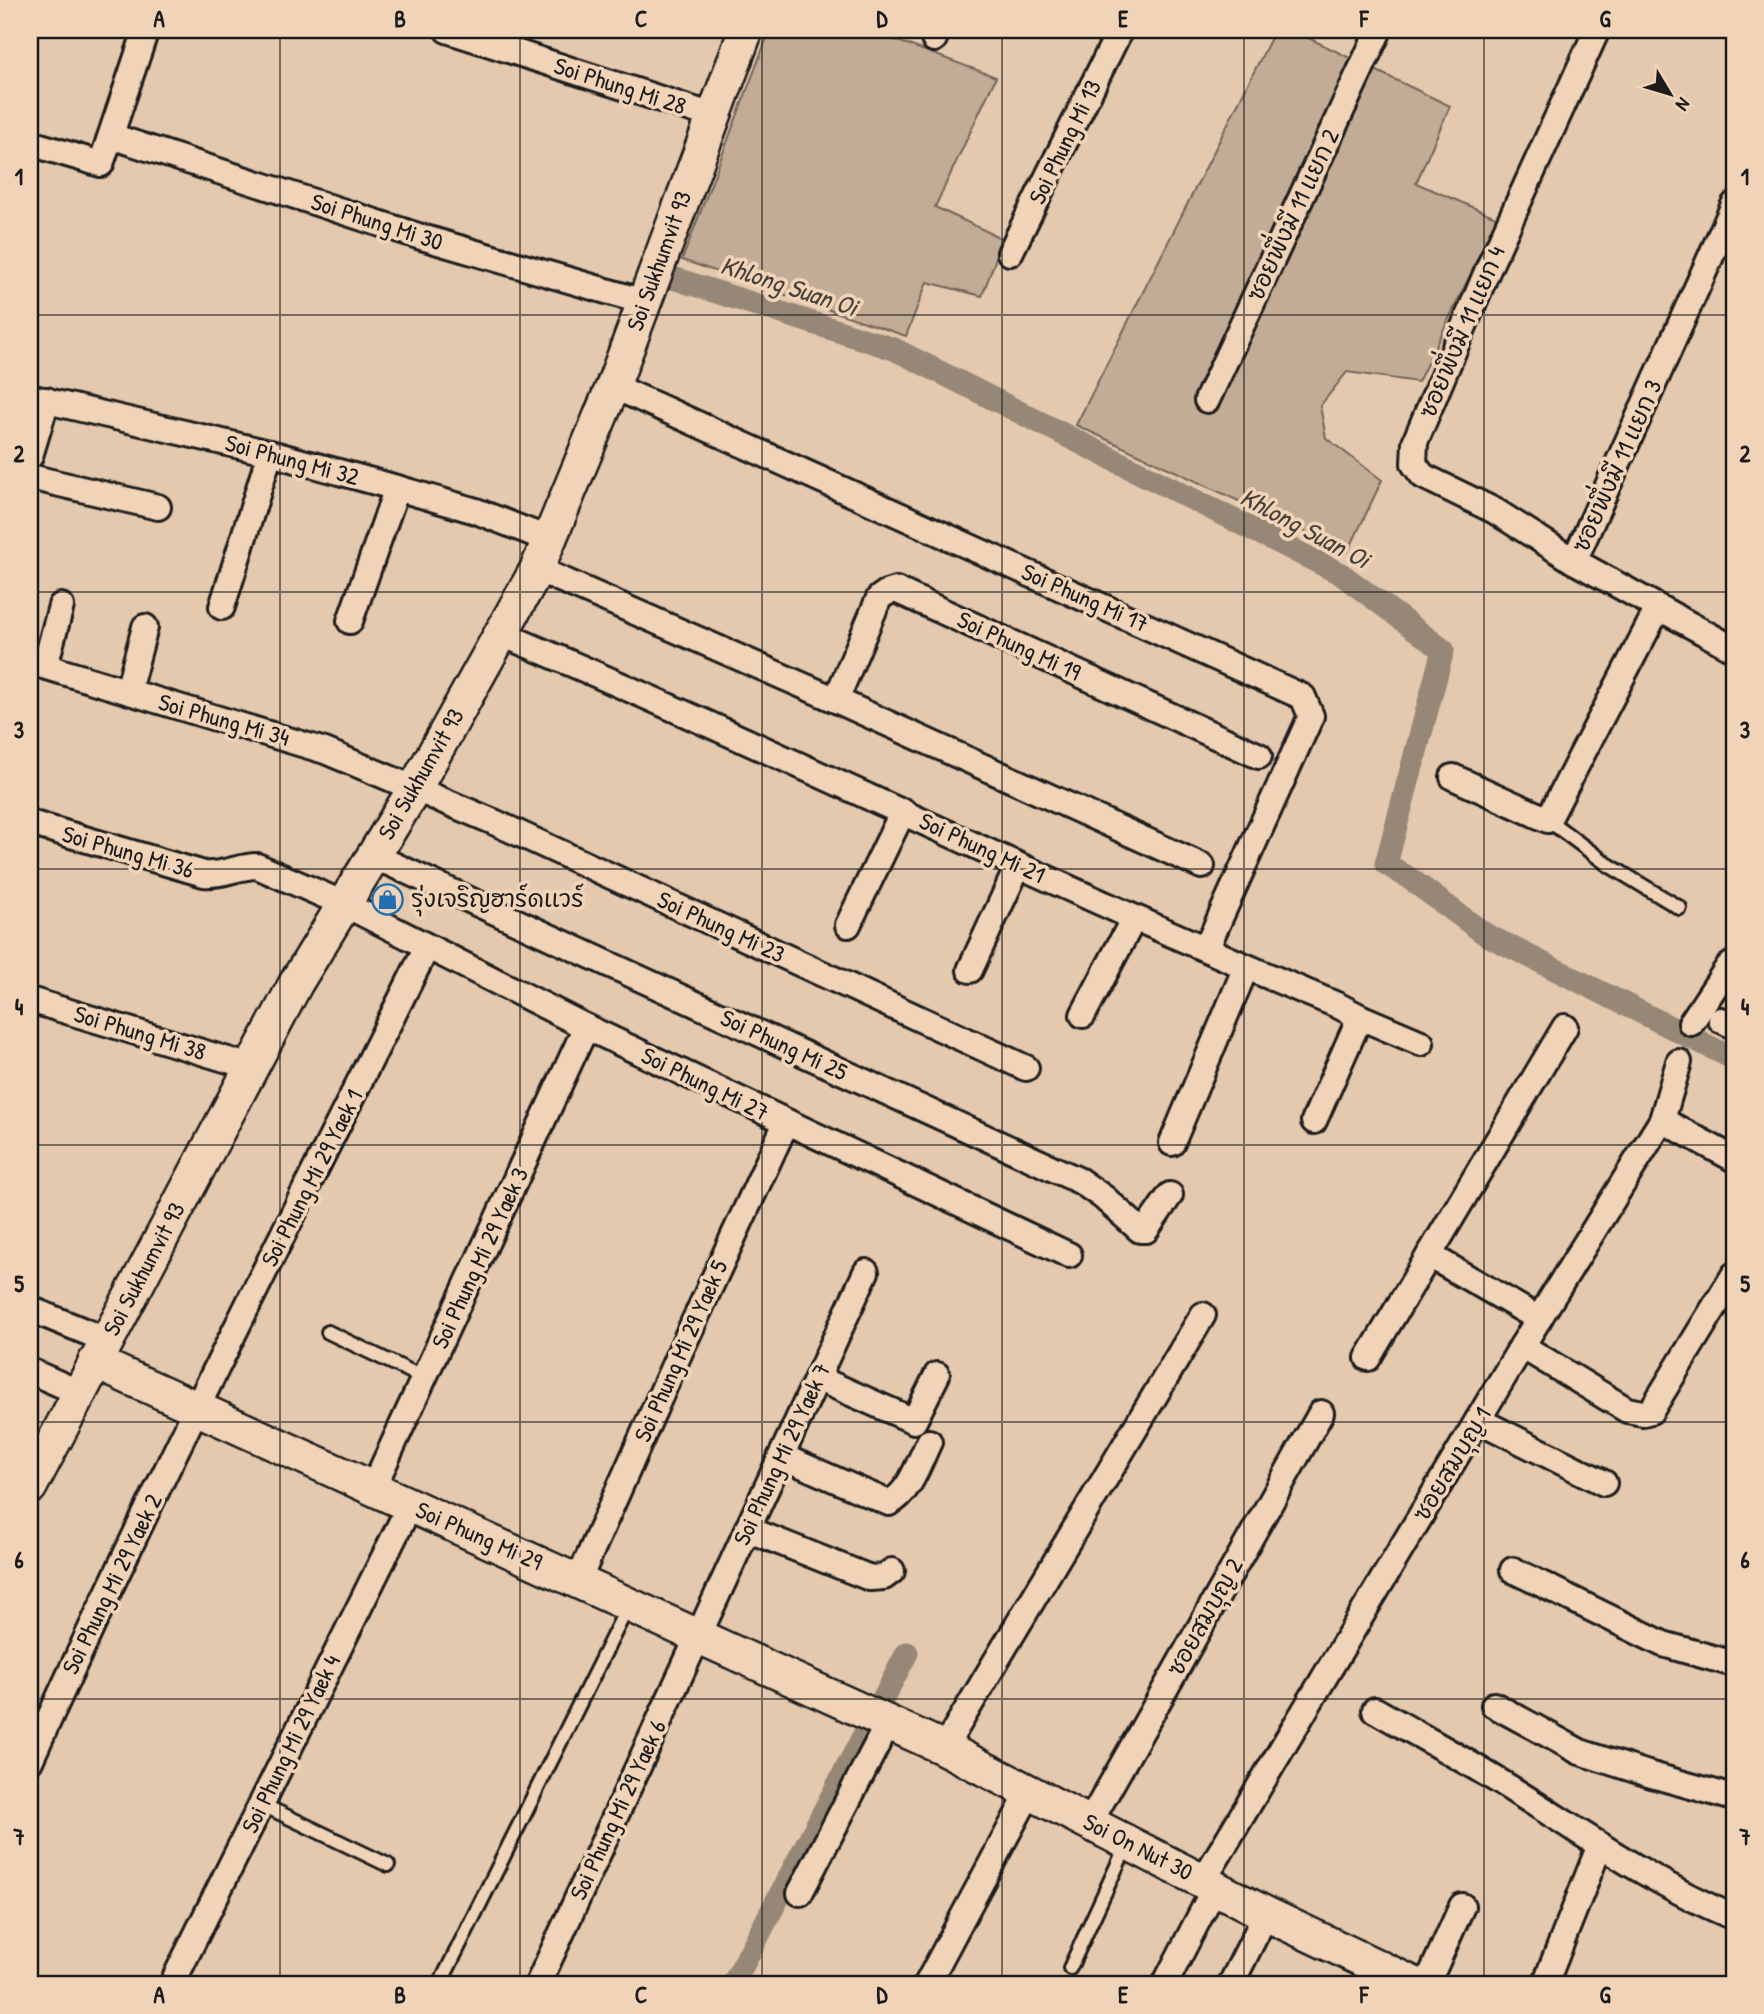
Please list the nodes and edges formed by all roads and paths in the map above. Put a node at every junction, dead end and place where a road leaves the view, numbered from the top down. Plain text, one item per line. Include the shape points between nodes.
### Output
1 (144, 30) edge
2 (446, 30) edge
3 (746, 30) edge
4 (1120, 30) edge
5 (1379, 30) edge
6 (1597, 30) edge
7 (713, 116) junction
8 (111, 136) junction
9 (30, 143) edge
10 (1734, 205) edge
11 (1010, 253) dead end
12 (644, 302) junction
13 (613, 386) junction
14 (38, 398) edge
15 (1207, 400) dead end
16 (270, 453) junction
17 (30, 456) edge
18 (30, 477) edge
19 (397, 488) junction
20 (158, 507) dead end
21 (543, 554) junction
22 (1574, 561) junction
23 (61, 606) dead end
24 (222, 607) dead end
25 (1658, 608) junction
26 (351, 621) dead end
27 (145, 627) dead end
28 (502, 634) junction
29 (1734, 649) edge
30 (37, 664) edge
31 (128, 691) junction
32 (836, 700) junction
33 (1259, 756) dead end
34 (1453, 777) dead end
35 (415, 788) junction
36 (903, 811) junction
37 (1548, 820) junction
38 (30, 823) edge
39 (374, 856) junction
40 (1018, 866) junction
41 (1202, 866) dead end
42 (344, 904) junction
43 (1680, 908) dead end
44 (1134, 918) junction
45 (848, 925) dead end
46 (427, 947) junction
47 (1206, 949) junction
48 (1734, 963) edge
49 (1246, 967) junction
50 (970, 970) dead end
51 (30, 1000) edge
52 (1083, 1015) dead end
53 (1360, 1017) junction
54 (1691, 1023) dead end
55 (586, 1027) junction
56 (1565, 1027) dead end
57 (1421, 1043) dead end
58 (1679, 1062) dead end
59 (251, 1067) junction
60 (1026, 1068) dead end
61 (1662, 1120) junction
62 (1314, 1121) dead end
63 (786, 1123) junction
64 (1172, 1143) dead end
65 (1734, 1159) edge
66 (1170, 1195) dead end
67 (1069, 1255) dead end
68 (1429, 1255) junction
69 (866, 1272) dead end
70 (1734, 1275) edge
71 (30, 1309) edge
72 (1203, 1315) dead end
73 (1539, 1319) junction
74 (328, 1332) dead end
75 (1522, 1346) junction
76 (100, 1351) junction
77 (1367, 1358) dead end
78 (30, 1371) edge
79 (937, 1375) dead end
80 (424, 1377) junction
81 (817, 1378) junction
82 (80, 1393) junction
83 (197, 1408) junction
84 (1321, 1413) dead end
85 (1478, 1420) junction
86 (929, 1442) dead end
87 (781, 1456) junction
88 (32, 1479) edge
89 (1604, 1483) dead end
90 (373, 1488) junction
91 (410, 1505) junction
92 (747, 1529) junction
93 (1513, 1570) dead end
94 (892, 1571) dead end
95 (578, 1581) junction
96 (629, 1604) junction
97 (698, 1635) junction
98 (1734, 1664) edge
99 (1494, 1705) dead end
100 (1375, 1710) dead end
101 (878, 1718) junction
102 (944, 1748) junction
103 (30, 1761) edge
104 (1029, 1793) junction
105 (1734, 1798) edge
106 (261, 1804) junction
107 (1090, 1822) junction
108 (1128, 1842) junction
109 (1600, 1845) junction
110 (388, 1865) dead end
111 (1209, 1884) junction
112 (800, 1894) dead end
113 (1462, 1906) dead end
114 (1266, 1914) junction
115 (1734, 1917) edge
116 (1070, 1968) dead end
117 (931, 1983) edge
118 (172, 1984) edge
119 (440, 1984) edge
120 (538, 1984) edge
121 (1166, 1984) edge
122 (1231, 1984) edge
123 (1414, 1984) edge
124 (1427, 1984) edge
125 (1545, 1984) edge

1 - 8 street
2 - 7 street, Soi Phung Mi 28
3 - 7 street, Soi Sukhumvit 93
4 - 11 street, Soi Phung Mi 13
5 - 15 street, ซอยพึ่งมี 11 แยก 2
6 - 22 street, ซอยพึ่งมี 11 แยก 4 via 1489,267 1414,453 1414,464 1423,476 1495,511
7 - 12 street, Soi Sukhumvit 93
8 - 9 street via 101,164
8 - 12 street, Soi Phung Mi 30 via 418,236
10 - 22 street, ซอยพึ่งมี 11 แยก 3
12 - 13 street, Soi Sukhumvit 93
13 - 21 street, Soi Sukhumvit 93
13 - 47 street, Soi Phung Mi 17 via 1303,697 1311,716
14 - 16 street, Soi Phung Mi 32
14 - 17 street
16 - 19 street, Soi Phung Mi 32
16 - 24 street
18 - 20 street
19 - 21 street, Soi Phung Mi 32 via 476,511
19 - 26 street
21 - 28 street, Soi Sukhumvit 93
21 - 32 street
22 - 25 street, ซอยพึ่งมี 11 แยก 3
23 - 30 street
25 - 29 street, ซอยพึ่งมี 11 แยก 3
25 - 37 street
27 - 31 street
28 - 35 street, Soi Sukhumvit 93
28 - 36 street, Soi Phung Mi 21
30 - 31 street, Soi Phung Mi 34
31 - 35 street, Soi Phung Mi 34 via 297,741
32 - 33 street, Soi Phung Mi 19 via 879,598 896,590
32 - 41 street
34 - 37 street
35 - 39 street, Soi Sukhumvit 93
35 - 60 street, Soi Phung Mi 23
36 - 40 street, Soi Phung Mi 21
36 - 45 street
37 - 43 lane via 1607,864
38 - 42 street, Soi Phung Mi 36 via 204,874 257,866
39 - 42 street, Soi Sukhumvit 93
39 - 66 street, Soi Phung Mi 25 via 1080,1181 1140,1230 1151,1225
40 - 44 street, Soi Phung Mi 21
40 - 50 street
42 - 46 street, Soi Phung Mi 27
42 - 59 street, Soi Sukhumvit 93
44 - 47 street, Soi Phung Mi 21
44 - 52 street
46 - 55 street, Soi Phung Mi 27
46 - 83 street, Soi Phung Mi 29 Yaek 1
47 - 49 street, Soi Phung Mi 21
48 - 54 street
49 - 53 street, Soi Phung Mi 21
49 - 64 street
51 - 59 street, Soi Phung Mi 38
53 - 57 street, Soi Phung Mi 21
53 - 62 street
55 - 63 street, Soi Phung Mi 27
55 - 80 street, Soi Phung Mi 29 Yaek 3
56 - 68 street
58 - 61 street, ซอยสมบุญ 1
59 - 76 street, Soi Sukhumvit 93
61 - 65 street
61 - 73 street, ซอยสมบุญ 1
63 - 67 street, Soi Phung Mi 27
63 - 95 street, Soi Phung Mi 29 Yaek 5
68 - 73 street
68 - 77 street
69 - 81 street, Soi Phung Mi 29 Yaek 7
70 - 75 street via 1651,1411 1627,1410
71 - 76 street
72 - 102 street
73 - 75 street, ซอยสมบุญ 1
74 - 80 lane
75 - 85 street, ซอยสมบุญ 1
76 - 82 street, Soi Sukhumvit 93
76 - 83 street, Soi Phung Mi 29
78 - 82 street
79 - 81 street via 914,1421
80 - 90 street, Soi Phung Mi 29 Yaek 3
81 - 87 street, Soi Phung Mi 29 Yaek 7
82 - 88 street, Soi Sukhumvit 93
83 - 90 street, Soi Phung Mi 29
83 - 103 street, Soi Phung Mi 29 Yaek 2
84 - 107 street, ซอยสมบุญ 2
85 - 89 street
85 - 111 street, ซอยสมบุญ 1
86 - 87 street via 908,1484 889,1503
87 - 92 street, Soi Phung Mi 29 Yaek 7
90 - 91 street, Soi Phung Mi 29
91 - 95 street, Soi Phung Mi 29
91 - 106 street, Soi Phung Mi 29 Yaek 4
92 - 94 street via 870,1577 884,1577
92 - 97 street, Soi Phung Mi 29 Yaek 7
93 - 98 street via 1663,1644
95 - 96 street, Soi Phung Mi 29
96 - 97 street, Soi Phung Mi 29
96 - 119 lane
97 - 101 street, Soi Phung Mi 29
97 - 120 street, Soi Phung Mi 29 Yaek 6
99 - 105 street via 1580,1752
100 - 109 street
101 - 102 street, Soi On Nut 30
101 - 112 street
102 - 104 street, Soi On Nut 30
104 - 107 street, Soi On Nut 30
104 - 117 street
106 - 110 lane
106 - 118 street, Soi Phung Mi 29 Yaek 4
107 - 108 street, Soi On Nut 30
108 - 111 street, Soi On Nut 30
108 - 116 lane
109 - 115 street
109 - 125 street
111 - 114 street, Soi On Nut 30
111 - 121 street, ซอยสมบุญ 1
113 - 124 street
114 - 122 street
114 - 123 street, Soi On Nut 30

